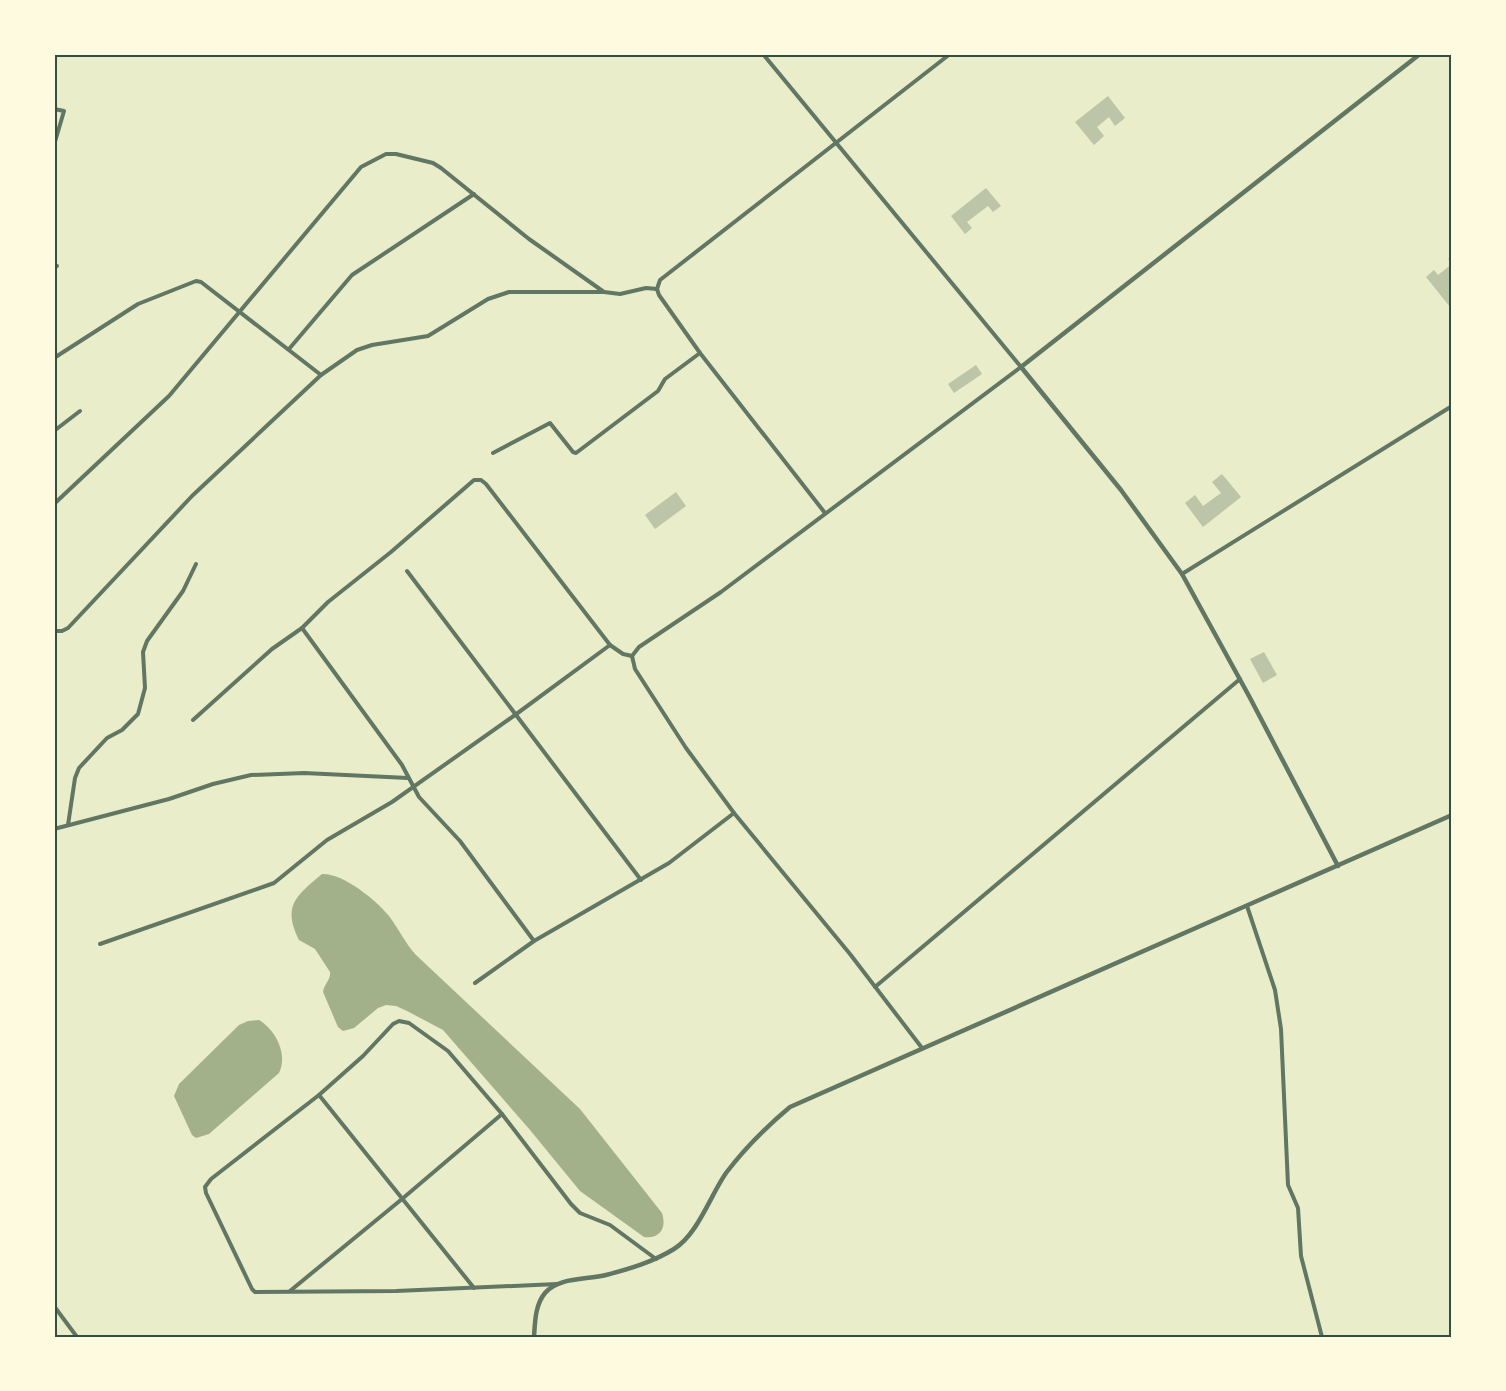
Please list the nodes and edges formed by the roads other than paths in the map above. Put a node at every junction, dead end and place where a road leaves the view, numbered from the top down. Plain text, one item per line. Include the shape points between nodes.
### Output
1 (763, 54) edge
2 (950, 54) edge
3 (1420, 54) edge
4 (54, 109) edge
5 (54, 144) edge
6 (836, 144) junction
7 (474, 194) junction
8 (657, 289) junction
9 (604, 292) junction
10 (239, 311) junction
11 (289, 349) junction
12 (700, 353) junction
13 (54, 358) edge
14 (1021, 367) junction
15 (321, 375) junction
16 (1452, 406) edge
17 (80, 411) dead end
18 (54, 431) edge
19 (493, 453) dead end
20 (54, 504) edge
21 (825, 513) junction
22 (196, 564) dead end
23 (407, 571) dead end
24 (1182, 574) junction
25 (302, 628) junction
26 (54, 631) edge
27 (610, 645) junction
28 (632, 656) junction
29 (1240, 679) junction
30 (515, 715) junction
31 (193, 720) dead end
32 (408, 778) junction
33 (412, 786) junction
34 (734, 813) junction
35 (1452, 815) edge
36 (68, 825) junction
37 (54, 829) edge
38 (1338, 866) junction
39 (641, 880) junction
40 (1247, 906) junction
41 (534, 941) junction
42 (100, 944) dead end
43 (475, 983) dead end
44 (875, 987) junction
45 (922, 1048) junction
46 (319, 1095) junction
47 (502, 1114) junction
48 (402, 1199) junction
49 (656, 1259) junction
50 (558, 1284) junction
51 (475, 1288) junction
52 (289, 1291) junction
53 (54, 1306) edge
54 (77, 1337) edge
55 (534, 1337) edge
56 (1322, 1337) edge

1 - 6 street
2 - 6 street
3 - 14 street
4 - 5 street via 64,111
6 - 8 street via 660,280
6 - 14 street
7 - 9 street
7 - 10 street via 433,163 396,154 378,157 361,167
7 - 11 street via 352,275
8 - 9 street
8 - 12 street
9 - 15 street via 521,291 498,295 436,332 357,350
10 - 11 street
10 - 13 street via 196,281 138,304
10 - 20 street via 169,396
11 - 15 street
12 - 19 street via 665,379 658,391 576,453 550,423
12 - 21 street
14 - 21 street
14 - 24 street via 1121,490
15 - 26 street via 192,495 68,628
16 - 24 street
17 - 18 street
21 - 28 street via 721,592 639,647
22 - 36 street via 183,591 147,641 143,652 145,688 138,714 107,738 79,768
23 - 30 street
24 - 29 street
25 - 27 street via 474,480 481,480
25 - 31 street via 272,649
25 - 32 street
27 - 28 street
27 - 30 street
28 - 34 street via 635,669 686,748
29 - 38 street
29 - 44 street
30 - 33 street
30 - 39 street
32 - 33 street
32 - 36 street via 304,773 251,775
33 - 41 street via 460,841
33 - 42 street via 327,840 274,883
34 - 39 street
34 - 44 street
35 - 38 street
36 - 37 street
38 - 40 street
39 - 41 street
40 - 45 street
40 - 56 street via 1275,990 1281,1029 1288,1185 1298,1208 1301,1256
41 - 43 street
44 - 45 street
45 - 49 street via 790,1107 763,1130 726,1174 687,1236
46 - 47 street via 399,1020 441,1044
46 - 48 street
46 - 52 street via 211,1179 206,1187 252,1289
47 - 48 street
47 - 49 street via 580,1213 610,1225
48 - 51 street
48 - 52 street
49 - 50 street via 603,1276
50 - 51 street
50 - 55 street via 545,1293 536,1310
51 - 52 street
53 - 54 street

